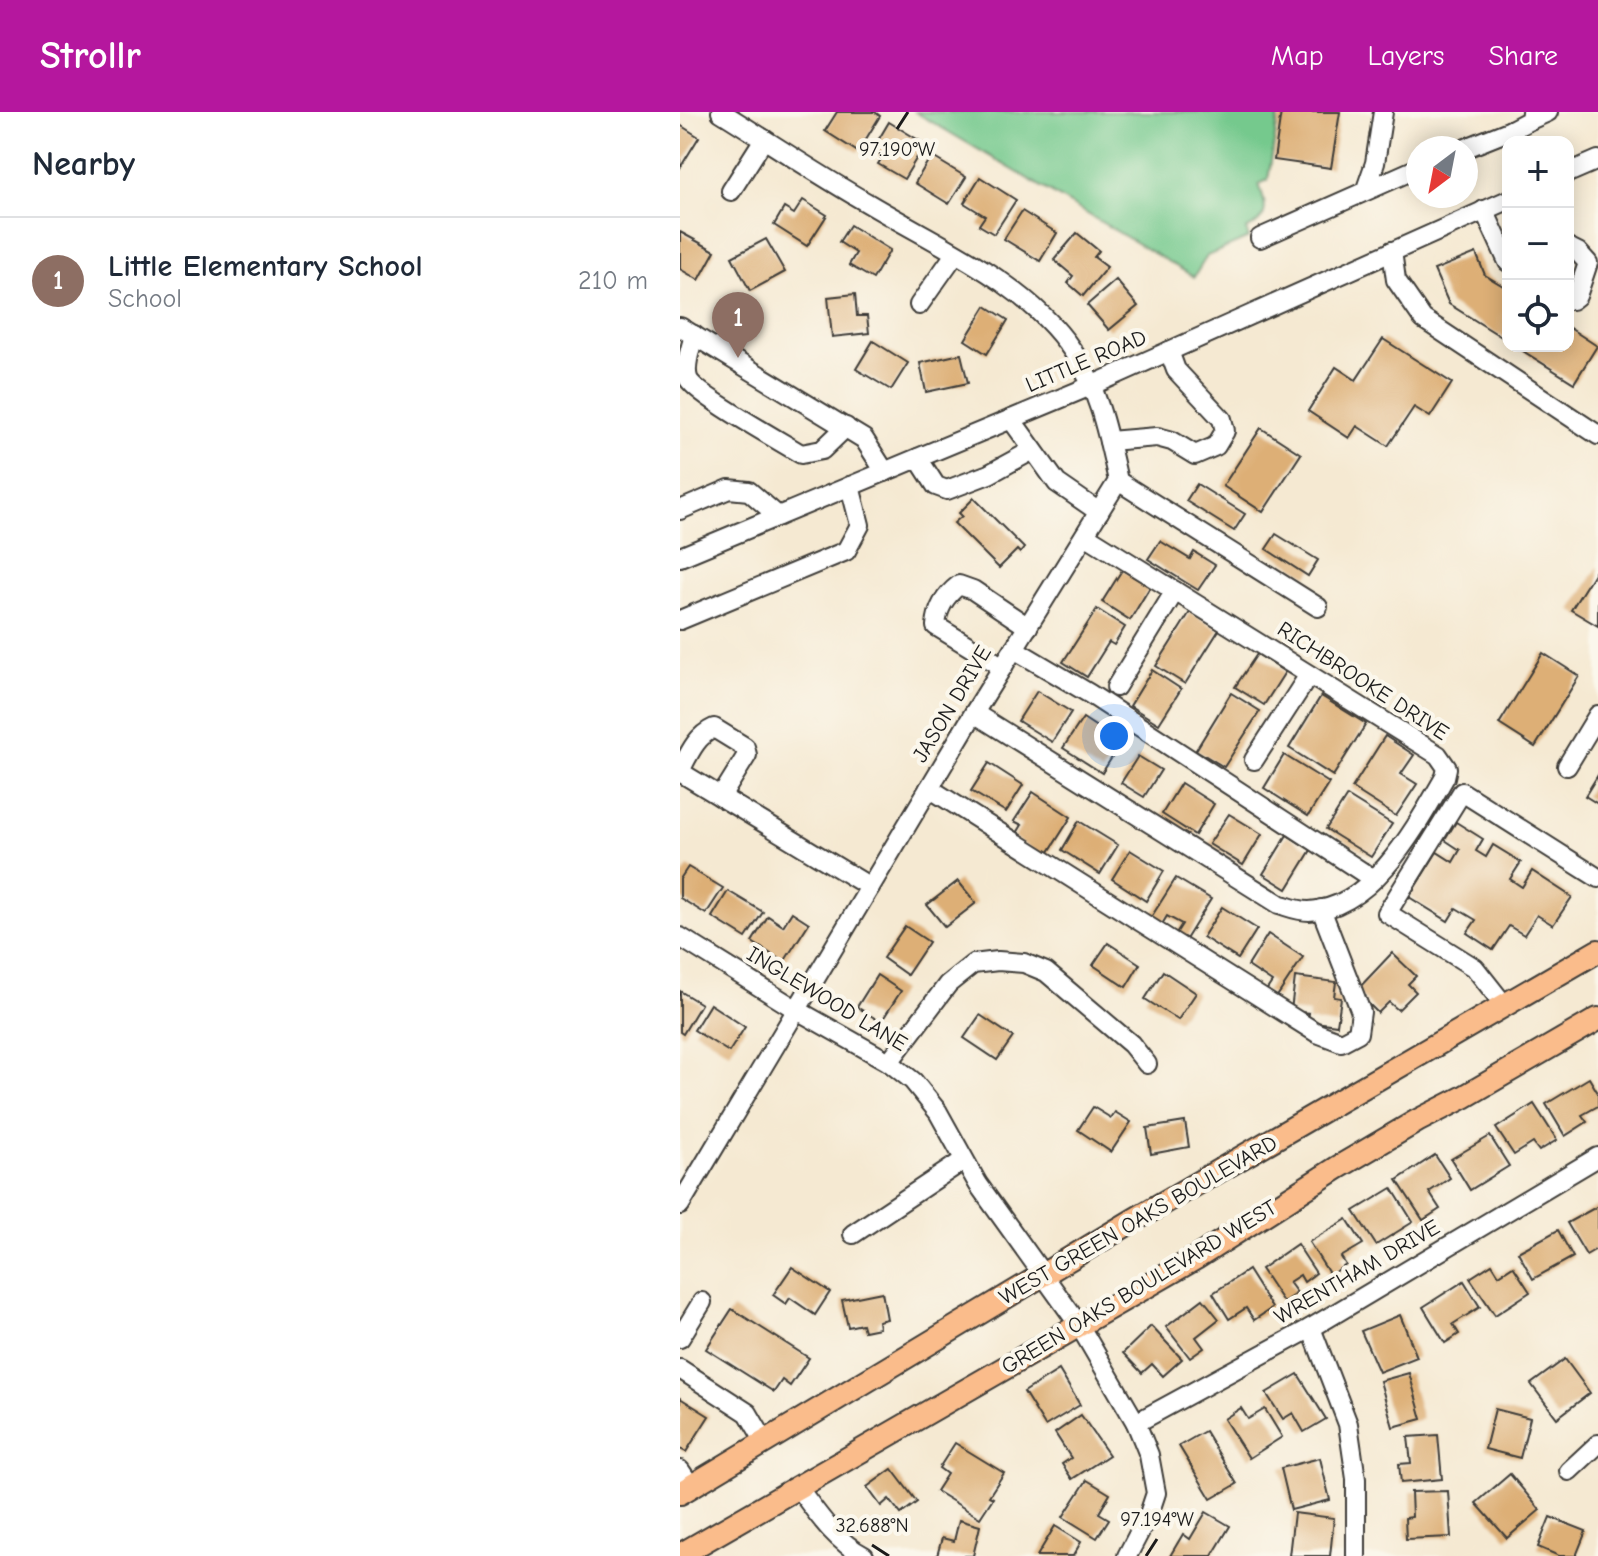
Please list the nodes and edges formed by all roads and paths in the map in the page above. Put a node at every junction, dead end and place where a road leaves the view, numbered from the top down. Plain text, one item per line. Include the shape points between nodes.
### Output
1 (721, 112) edge
2 (1383, 112) edge
3 (1548, 112) edge
4 (1530, 116) edge
5 (1514, 136) edge
6 (764, 139) junction
7 (1502, 139) edge
8 (1478, 145) edge
9 (1598, 160) edge
10 (1574, 170) edge
11 (1406, 173) edge
12 (1366, 189) junction
13 (731, 191) dead end
14 (1502, 202) edge
15 (1484, 210) junction
16 (1260, 238) dead end
17 (1502, 249) edge
18 (1574, 250) edge
19 (1392, 251) junction
20 (955, 254) junction
21 (1574, 298) edge
22 (919, 305) dead end
23 (687, 331) edge
24 (1169, 351) junction
25 (1093, 385) junction
26 (1011, 419) junction
27 (846, 427) junction
28 (1598, 435) edge
29 (1109, 441) junction
30 (1033, 450) junction
31 (918, 458) junction
32 (885, 472) junction
33 (1118, 481) junction
34 (850, 486) junction
35 (680, 510) edge
36 (1099, 512) junction
37 (778, 516) junction
38 (1085, 535) junction
39 (680, 557) edge
40 (1175, 591) junction
41 (1318, 607) dead end
42 (680, 620) edge
43 (1028, 627) junction
44 (1014, 649) junction
45 (1003, 667) junction
46 (1309, 675) junction
47 (1116, 687) dead end
48 (974, 713) junction
49 (1597, 718) edge
50 (1254, 760) dead end
51 (1567, 766) dead end
52 (680, 772) edge
53 (929, 788) junction
54 (721, 797) junction
55 (1598, 878) edge
56 (1373, 879) junction
57 (870, 887) junction
58 (1321, 909) junction
59 (680, 937) edge
60 (1598, 951) edge
61 (1505, 1006) junction
62 (797, 1010) junction
63 (1598, 1019) edge
64 (889, 1062) junction
65 (1147, 1064) dead end
66 (1598, 1157) edge
67 (964, 1160) junction
68 (680, 1203) edge
69 (853, 1234) dead end
70 (1043, 1273) junction
71 (702, 1302) dead end
72 (1079, 1325) junction
73 (1311, 1328) junction
74 (680, 1338) edge
75 (680, 1369) edge
76 (1136, 1423) junction
77 (765, 1442) junction
78 (1598, 1444) edge
79 (1569, 1471) dead end
80 (684, 1483) edge
81 (797, 1486) junction
82 (680, 1555) edge
83 (864, 1556) edge
84 (1127, 1556) edge
85 (1356, 1556) edge

1 - 6 street
2 - 12 street
3 - 4 street
4 - 5 street
6 - 13 street
6 - 20 street
7 - 8 street
9 - 10 street
11 - 12 street
12 - 16 street
14 - 15 street, LITTLE ROAD
15 - 17 street
15 - 19 street, LITTLE ROAD
18 - 21 street via 1588,263
19 - 24 street, LITTLE ROAD
19 - 28 street via 1396,280 1423,319
20 - 22 street
20 - 25 street via 1041,312
23 - 27 street
23 - 27 street via 690,385 749,423 801,454 822,450
24 - 25 street, LITTLE ROAD
24 - 29 street via 1176,370 1222,419 1225,431 1216,446 1195,455 1157,437
25 - 26 street, LITTLE ROAD
25 - 29 street
26 - 30 street
26 - 31 street, LITTLE ROAD
27 - 32 street via 864,439
29 - 33 street
30 - 31 street via 947,490 936,486
30 - 36 street via 1057,483
31 - 32 street, LITTLE ROAD
32 - 34 street, LITTLE ROAD
33 - 36 street, JASON DRIVE
33 - 41 street
34 - 37 street, LITTLE ROAD
34 - 42 street via 860,525 846,551
35 - 37 street via 729,489 749,491
36 - 38 street, JASON DRIVE
37 - 39 street, LITTLE ROAD
38 - 40 street, RICHBROOKE DRIVE
38 - 43 street, JASON DRIVE
40 - 46 street, RICHBROOKE DRIVE
40 - 47 street
43 - 44 street, JASON DRIVE
43 - 45 street via 973,590 959,585 950,592 936,626
44 - 45 street, JASON DRIVE
44 - 56 street
45 - 48 street, JASON DRIVE
46 - 50 street
46 - 56 street, RICHBROOKE DRIVE via 1428,746 1447,768 1419,822
48 - 53 street, JASON DRIVE
48 - 58 street via 1279,904
49 - 51 street
52 - 54 street
52 - 54 street via 696,741 714,728 745,747 747,755
53 - 57 street, JASON DRIVE
53 - 58 street via 1317,1033 1341,1042 1358,1033 1361,1012
54 - 57 street
55 - 61 street via 1462,792 1387,913 1475,968
56 - 58 street, RICHBROOKE DRIVE via 1347,900
57 - 62 street, JASON DRIVE
59 - 62 street, INGLEWOOD LANE
60 - 61 main road, WEST GREEN OAKS BOULEVARD
61 - 70 main road, WEST GREEN OAKS BOULEVARD
62 - 64 street, INGLEWOOD LANE
62 - 68 street, JASON DRIVE
63 - 72 main road, GREEN OAKS BOULEVARD WEST via 1350,1160
64 - 65 street via 948,984 973,964 998,961 1046,972 1131,1044
64 - 67 street, INGLEWOOD LANE via 938,1112
66 - 73 street, WRENTHAM DRIVE
67 - 69 street
67 - 70 street, INGLEWOOD LANE
70 - 72 street, INGLEWOOD LANE
70 - 77 main road, WEST GREEN OAKS BOULEVARD
71 - 74 street
72 - 76 street, INGLEWOOD LANE
72 - 81 main road, GREEN OAKS BOULEVARD WEST
73 - 76 street, WRENTHAM DRIVE
73 - 85 street via 1348,1424 1356,1479
75 - 77 street via 748,1413
76 - 84 street, INGLEWOOD LANE via 1156,1493
77 - 80 main road, WEST GREEN OAKS BOULEVARD
78 - 79 street
81 - 82 main road, GREEN OAKS BOULEVARD WEST
81 - 83 street via 845,1546

